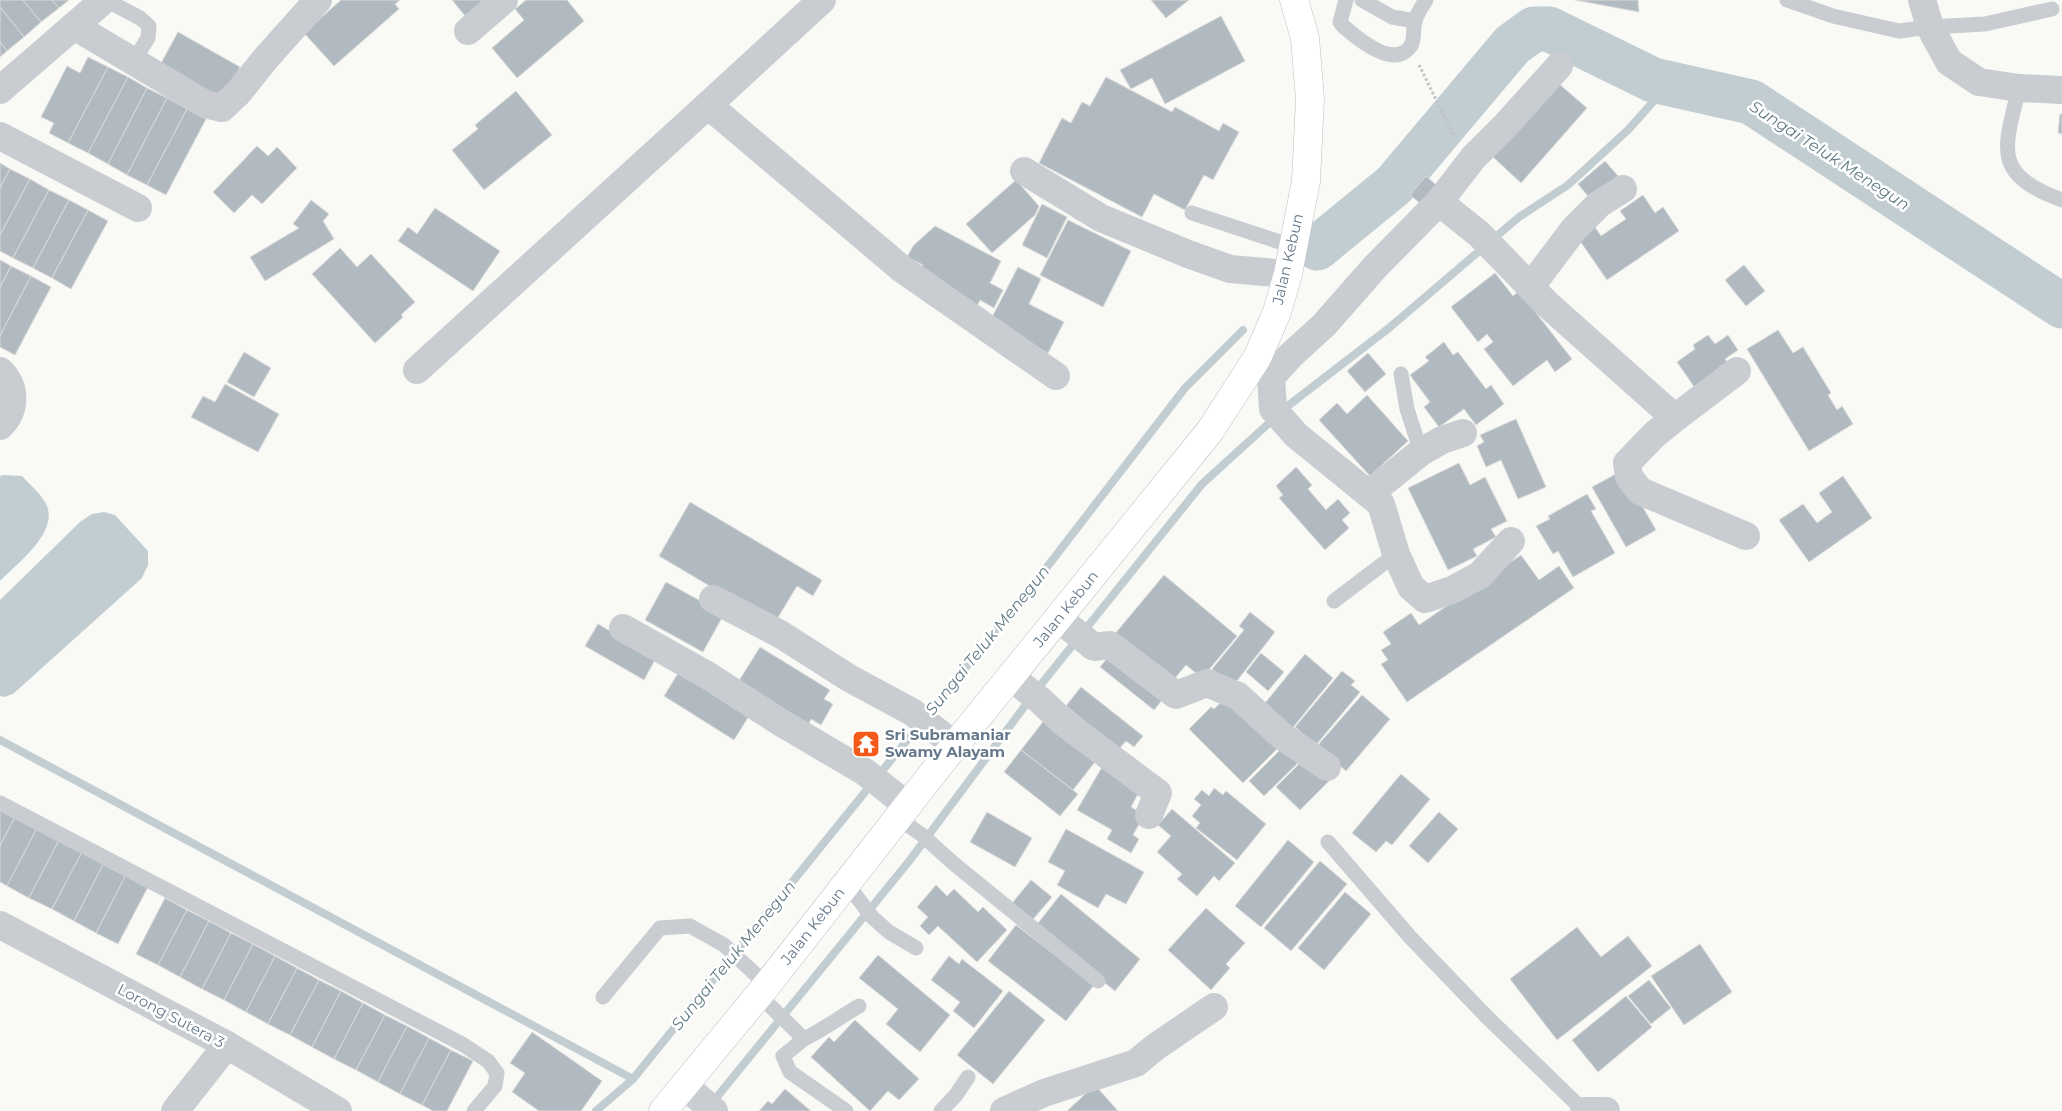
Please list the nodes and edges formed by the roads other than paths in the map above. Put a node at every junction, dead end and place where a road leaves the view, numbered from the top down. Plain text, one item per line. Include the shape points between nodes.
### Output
1 (105, 0) edge
2 (318, 0) edge
3 (504, 0) edge
4 (822, 0) edge
5 (1294, 0) edge
6 (1346, 0) edge
7 (1362, 0) edge
8 (1426, 0) edge
9 (1786, 0) edge
10 (1922, 0) edge
11 (2052, 9) dead end
12 (1415, 21) junction
13 (74, 26) junction
14 (1930, 27) junction
15 (468, 31) dead end
16 (134, 60) junction
17 (1559, 66) dead end
18 (2019, 88) junction
19 (0, 90) edge
20 (2062, 90) edge
21 (708, 105) junction
22 (0, 136) edge
23 (1024, 171) dead end
24 (1623, 190) dead end
25 (2062, 200) edge
26 (1439, 202) junction
27 (138, 208) dead end
28 (1192, 212) dead end
29 (1292, 246) junction
30 (1288, 274) junction
31 (1531, 286) junction
32 (1264, 367) junction
33 (416, 370) dead end
34 (1737, 371) dead end
35 (1401, 374) dead end
36 (1056, 376) dead end
37 (6, 381) edge
38 (1675, 418) junction
39 (0, 426) edge
40 (1463, 433) dead end
41 (1421, 452) junction
42 (1369, 494) junction
43 (1746, 536) dead end
44 (1511, 541) dead end
45 (1396, 554) junction
46 (713, 599) dead end
47 (1334, 601) dead end
48 (623, 628) dead end
49 (1073, 629) junction
50 (1026, 689) junction
51 (955, 745) junction
52 (1327, 766) dead end
53 (0, 802) edge
54 (903, 812) junction
55 (1149, 814) dead end
56 (1328, 842) dead end
57 (847, 884) junction
58 (0, 925) edge
59 (916, 948) dead end
60 (1098, 980) dead end
61 (603, 997) dead end
62 (767, 998) junction
63 (859, 1006) dead end
64 (1214, 1007) dead end
65 (798, 1033) junction
66 (227, 1045) junction
67 (968, 1077) dead end
68 (684, 1085) junction
69 (709, 1107) edge
70 (330, 1109) edge
71 (175, 1111) edge
72 (474, 1111) edge
73 (663, 1111) edge
74 (846, 1111) edge
75 (941, 1111) edge
76 (1004, 1111) edge
77 (1584, 1111) edge
78 (1606, 1111) edge

1 - 13 street
1 - 16 lane via 149,26 148,38
2 - 16 street via 222,108 205,104
3 - 15 street
4 - 21 street
5 - 29 main road, Jalan Kebun via 1305,38 1310,99 1306,181
6 - 12 lane via 1340,22 1387,56 1400,54 1410,47
7 - 12 lane via 1392,17
8 - 12 lane
9 - 14 lane via 1833,16 1899,31
10 - 14 street
11 - 14 lane via 1985,24
13 - 16 street
13 - 19 street
14 - 18 street via 1949,62 1979,82
17 - 26 street via 1473,158
18 - 20 street
18 - 25 lane via 2007,135 2009,166 2020,179
21 - 33 street
21 - 36 street via 902,269
22 - 27 street
23 - 30 street via 1101,218 1188,254 1230,268
24 - 31 street via 1599,204 1574,229
26 - 31 street via 1488,243
26 - 32 street via 1324,325 1290,356
28 - 29 lane
29 - 30 main road, Jalan Kebun
30 - 32 main road, Jalan Kebun
31 - 38 street
32 - 42 street via 1278,415 1296,435
32 - 49 main road, Jalan Kebun via 1210,431
34 - 38 street
35 - 41 lane via 1407,409
37 - 39 street via 12,408
38 - 43 street via 1627,463 1629,477 1640,491
40 - 41 street
41 - 42 street
42 - 45 street via 1381,504
44 - 45 street via 1480,575 1452,590 1425,599 1411,587
45 - 47 lane
46 - 51 street via 780,634 919,717
48 - 54 street via 707,675 871,776
49 - 50 main road, Jalan Kebun
49 - 52 street via 1094,647 1110,645 1176,695 1206,683 1238,696 1282,736
50 - 51 main road, Jalan Kebun
50 - 55 street via 1063,722 1158,793
51 - 54 main road, Jalan Kebun
53 - 72 lane via 462,1044 488,1061 497,1072 495,1086
54 - 57 main road, Jalan Kebun
54 - 60 lane via 934,846
56 - 77 lane via 1438,966
57 - 59 lane via 868,912 889,932
57 - 62 main road, Jalan Kebun
58 - 66 street, Lorong Sutera 3
61 - 62 lane via 660,928 690,926 743,961
62 - 65 lane
62 - 68 main road, Jalan Kebun
63 - 65 lane via 822,1030
64 - 76 street via 1136,1063 1044,1093
65 - 74 lane via 783,1056 790,1072
66 - 70 street, Lorong Sutera 3
66 - 71 street
67 - 75 lane
68 - 69 street
68 - 73 main road, Jalan Kebun
77 - 78 street

